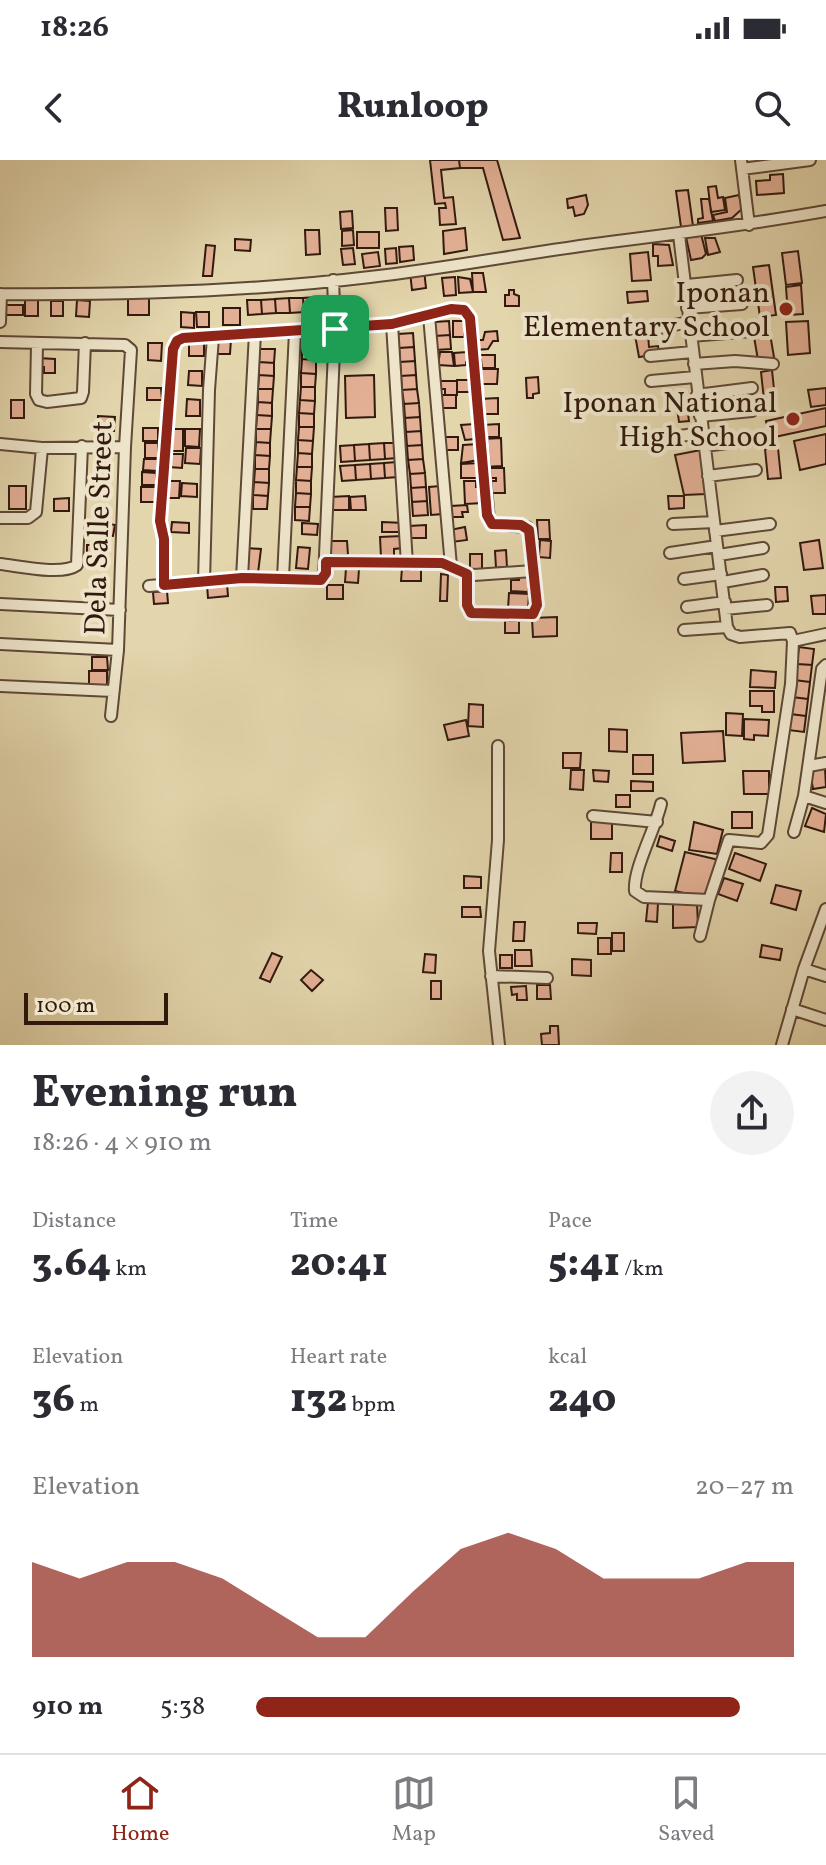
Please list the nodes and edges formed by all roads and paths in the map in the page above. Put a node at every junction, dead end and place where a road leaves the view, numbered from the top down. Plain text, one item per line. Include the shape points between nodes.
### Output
1 (810, 160) edge
2 (741, 165) edge
3 (826, 211) edge
4 (749, 225) junction
5 (679, 235) junction
6 (333, 280) junction
7 (737, 280) dead end
8 (687, 285) junction
9 (1, 294) edge
10 (742, 304) dead end
11 (687, 308) junction
12 (429, 316) junction
13 (0, 322) edge
14 (689, 322) junction
15 (392, 324) junction
16 (335, 329) junction
17 (649, 330) dead end
18 (751, 331) dead end
19 (295, 332) junction
20 (255, 333) junction
21 (691, 336) junction
22 (213, 337) junction
23 (0, 342) edge
24 (85, 343) junction
25 (37, 345) junction
26 (692, 352) junction
27 (650, 356) dead end
28 (694, 364) junction
29 (773, 364) dead end
30 (695, 377) junction
31 (651, 381) dead end
32 (752, 388) dead end
33 (697, 395) junction
34 (752, 411) dead end
35 (700, 416) junction
36 (702, 433) junction
37 (756, 439) dead end
38 (650, 440) dead end
39 (0, 444) edge
40 (82, 446) junction
41 (705, 446) junction
42 (125, 447) junction
43 (42, 448) junction
44 (756, 470) dead end
45 (708, 476) junction
46 (0, 518) edge
47 (673, 524) dead end
48 (770, 524) dead end
49 (715, 526) junction
50 (763, 548) dead end
51 (718, 551) junction
52 (670, 553) dead end
53 (326, 562) junction
54 (0, 564) edge
55 (407, 564) junction
56 (451, 566) junction
57 (533, 571) junction
58 (467, 574) junction
59 (763, 575) dead end
60 (242, 578) junction
61 (283, 578) junction
62 (722, 578) junction
63 (684, 579) dead end
64 (204, 582) junction
65 (164, 585) junction
66 (149, 586) dead end
67 (0, 604) edge
68 (725, 605) junction
69 (767, 605) dead end
70 (687, 607) dead end
71 (120, 610) junction
72 (727, 627) junction
73 (684, 630) dead end
74 (826, 634) edge
75 (793, 641) junction
76 (0, 644) edge
77 (118, 650) junction
78 (824, 669) edge
79 (0, 686) edge
80 (113, 691) junction
81 (822, 714) edge
82 (111, 716) dead end
83 (498, 746) dead end
84 (826, 763) edge
85 (809, 766) junction
86 (804, 796) junction
87 (826, 803) edge
88 (661, 804) dead end
89 (593, 816) dead end
90 (657, 822) junction
91 (794, 832) dead end
92 (709, 900) junction
93 (826, 909) edge
94 (822, 934) edge
95 (700, 936) dead end
96 (804, 969) junction
97 (491, 976) junction
98 (826, 976) edge
99 (547, 978) dead end
100 (792, 1009) junction
101 (826, 1020) edge
102 (499, 1045) edge
103 (782, 1045) edge

1 - 2 street
2 - 4 street
3 - 4 street
4 - 5 street
5 - 6 street
5 - 8 street
6 - 9 street via 228,291
6 - 16 street
7 - 8 street
8 - 11 street
9 - 13 street
10 - 11 street
11 - 14 street
12 - 15 street
12 - 56 street
12 - 57 street via 451,309 464,310 470,318 487,515 492,524 529,530
14 - 17 street
14 - 21 street
15 - 16 street
15 - 55 street
16 - 19 street
16 - 53 street
18 - 21 street
19 - 20 street
19 - 61 street
20 - 22 street
20 - 60 street
21 - 26 street
22 - 64 street
22 - 65 street via 183,338 173,349 161,493
23 - 25 street
24 - 25 street
24 - 25 street via 81,398 47,402 36,394
24 - 42 street, Dela Salle Street via 125,345 131,350
26 - 27 street
26 - 28 street
28 - 29 street
28 - 30 street
30 - 31 street
30 - 33 street
32 - 33 street
33 - 35 street
34 - 35 street
35 - 36 street
36 - 38 street
36 - 41 street
37 - 41 street
39 - 43 street
40 - 42 street
40 - 43 street
40 - 54 street via 77,565 58,570
41 - 45 street
42 - 71 street, Dela Salle Street
43 - 46 street via 36,512 28,518
44 - 45 street
45 - 49 street
47 - 49 street
48 - 49 street
49 - 51 street
50 - 51 street
51 - 52 street
51 - 62 street
53 - 55 street
53 - 61 street via 321,580
55 - 56 street
56 - 58 street
57 - 58 street
57 - 58 street via 536,610 529,615 471,613
59 - 62 street
60 - 61 street
60 - 64 street
62 - 63 street
62 - 68 street
64 - 65 street
65 - 66 street
67 - 71 street
68 - 69 street
68 - 70 street
68 - 72 street
71 - 77 street, Dela Salle Street
72 - 73 street
72 - 75 street via 740,637 790,633
74 - 75 street
75 - 92 street via 768,835 756,844 729,840
76 - 77 street
77 - 80 street, Dela Salle Street
78 - 81 street
79 - 80 street
80 - 82 street, Dela Salle Street
81 - 85 street
83 - 97 street
84 - 85 street
85 - 86 street
86 - 87 street
86 - 91 street
88 - 90 street
89 - 90 street
90 - 92 street via 636,873 635,891 644,897
92 - 95 street
93 - 94 street
94 - 96 street
96 - 98 street
96 - 100 street
97 - 99 street
97 - 102 street
100 - 101 street
100 - 103 street

